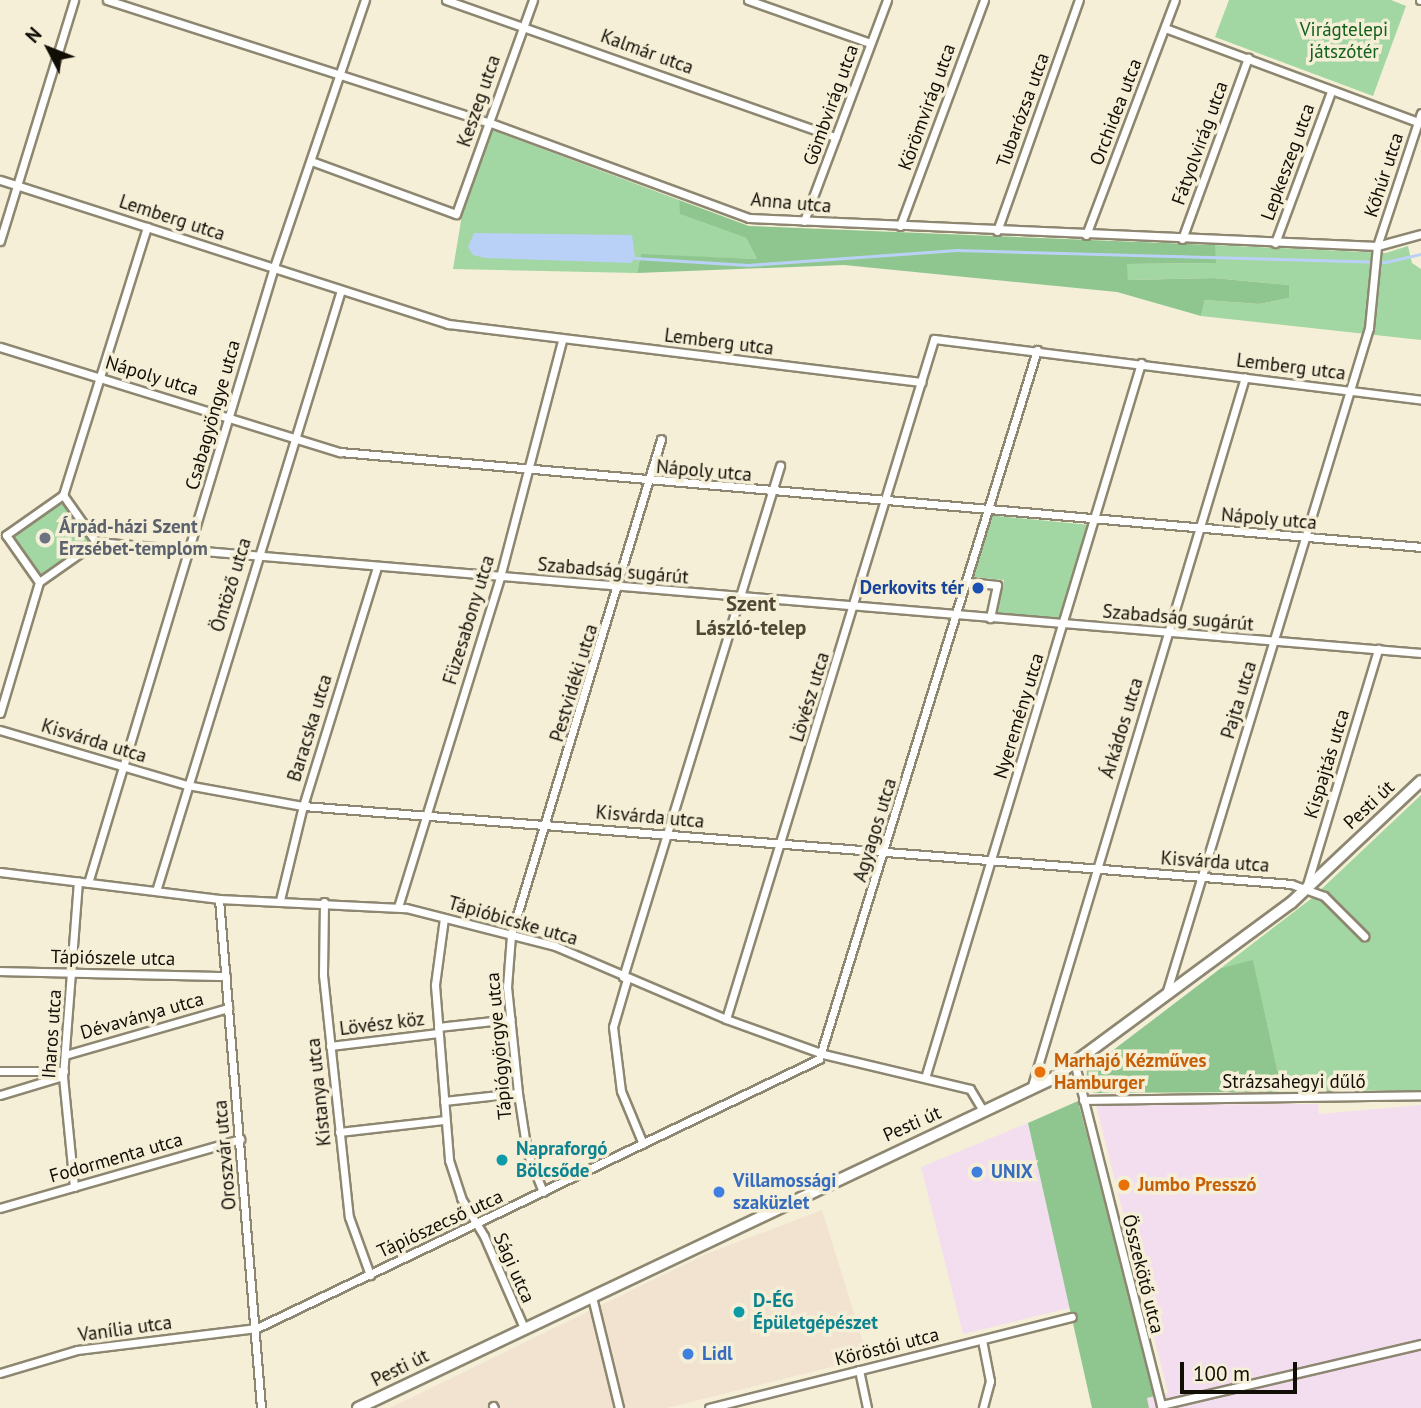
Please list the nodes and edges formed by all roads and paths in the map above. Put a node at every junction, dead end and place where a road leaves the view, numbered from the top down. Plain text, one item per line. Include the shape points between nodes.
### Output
1 (74, 0) edge
2 (107, 0) edge
3 (365, 0) edge
4 (446, 0) edge
5 (533, 0) edge
6 (748, 0) edge
7 (887, 0) edge
8 (984, 0) edge
9 (1079, 0) edge
10 (1175, 0) edge
11 (522, 24) junction
12 (1165, 28) junction
13 (870, 43) junction
14 (1248, 58) junction
15 (338, 75) junction
16 (1331, 92) junction
17 (1421, 113) edge
18 (488, 122) junction
19 (1418, 122) junction
20 (836, 136) junction
21 (311, 161) junction
22 (0, 180) edge
23 (16, 185) junction
24 (804, 221) junction
25 (900, 226) junction
26 (147, 227) junction
27 (997, 231) junction
28 (1421, 234) edge
29 (1086, 235) junction
30 (1182, 239) junction
31 (0, 241) edge
32 (1275, 243) junction
33 (1377, 248) junction
34 (274, 267) junction
35 (341, 290) junction
36 (562, 340) junction
37 (0, 347) edge
38 (1037, 350) junction
39 (1142, 363) junction
40 (100, 377) junction
41 (1245, 377) junction
42 (921, 382) junction
43 (1350, 390) junction
44 (1421, 400) edge
45 (229, 417) junction
46 (293, 437) junction
47 (661, 439) dead end
48 (780, 466) dead end
49 (527, 471) junction
50 (650, 482) junction
51 (772, 492) junction
52 (63, 495) junction
53 (885, 502) junction
54 (988, 511) junction
55 (1095, 519) junction
56 (1199, 529) junction
57 (3, 535) edge
58 (1305, 537) junction
59 (96, 542) junction
60 (1421, 547) edge
61 (189, 552) junction
62 (255, 557) junction
63 (377, 567) junction
64 (499, 577) junction
65 (39, 582) junction
66 (968, 582) junction
67 (619, 587) junction
68 (740, 597) junction
69 (853, 607) junction
70 (958, 615) junction
71 (990, 618) junction
72 (1063, 624) junction
73 (1168, 633) junction
74 (1274, 641) junction
75 (1378, 649) junction
76 (1421, 653) edge
77 (0, 713) edge
78 (0, 730) edge
79 (125, 767) junction
80 (1421, 781) edge
81 (187, 785) junction
82 (303, 806) junction
83 (426, 816) junction
84 (547, 824) junction
85 (668, 835) junction
86 (783, 842) junction
87 (886, 849) junction
88 (991, 861) junction
89 (1095, 869) junction
90 (0, 872) edge
91 (1201, 877) junction
92 (78, 882) junction
93 (88, 883) junction
94 (1306, 889) junction
95 (156, 891) junction
96 (219, 899) junction
97 (280, 900) junction
98 (324, 902) junction
99 (398, 906) junction
100 (444, 918) junction
101 (512, 935) junction
102 (1364, 936) dead end
103 (0, 971) edge
104 (72, 973) junction
105 (226, 976) junction
106 (625, 978) junction
107 (1164, 999) junction
108 (228, 1008) junction
109 (510, 1019) junction
110 (726, 1019) junction
111 (438, 1030) junction
112 (330, 1046) junction
113 (823, 1054) junction
114 (65, 1055) junction
115 (1075, 1065) junction
116 (0, 1071) edge
117 (63, 1074) junction
118 (925, 1078) junction
119 (1030, 1089) junction
120 (518, 1093) junction
121 (0, 1095) edge
122 (1421, 1095) edge
123 (1083, 1100) junction
124 (444, 1101) junction
125 (983, 1111) junction
126 (445, 1120) junction
127 (340, 1132) junction
128 (240, 1139) junction
129 (643, 1144) junction
130 (74, 1187) junction
131 (544, 1192) junction
132 (0, 1208) edge
133 (475, 1224) junction
134 (370, 1275) junction
135 (592, 1297) junction
136 (1072, 1317) dead end
137 (257, 1328) junction
138 (524, 1328) junction
139 (982, 1340) junction
140 (1421, 1344) edge
141 (859, 1370) junction
142 (0, 1373) edge
143 (737, 1405) edge
144 (1162, 1406) edge
145 (261, 1408) edge
146 (358, 1408) edge
147 (619, 1408) edge
148 (709, 1408) edge
149 (867, 1408) edge
150 (983, 1408) edge

1 - 23 street
2 - 15 street, Anna utca via 320,65
3 - 15 street, Csabagyöngye utca
4 - 11 street, Kalmár utca
5 - 11 street, Keszeg utca
6 - 13 street
7 - 13 street, Gömbvirág utca
8 - 25 street, Körömvirág utca
9 - 27 street, Tubarózsa utca
10 - 12 street, Orchidea utca
11 - 18 street, Keszeg utca
11 - 20 street, Kalmár utca
12 - 14 street
12 - 29 street, Orchidea utca
13 - 20 street, Gömbvirág utca
14 - 16 street via 1310,79
14 - 30 street, Fátyolvirág utca
15 - 18 street, Anna utca
15 - 21 street, Csabagyöngye utca
16 - 19 street
16 - 32 street, Lepkeszeg utca
17 - 19 street, Kőhúr utca
18 - 21 street, Keszeg utca via 456,214
18 - 24 street, Anna utca via 749,218
19 - 33 street, Kőhúr utca
20 - 24 street, Gömbvirág utca
21 - 34 street, Csabagyöngye utca
22 - 23 street, Lemberg utca
23 - 26 street, Lemberg utca
23 - 31 street
24 - 25 street, Anna utca
25 - 27 street, Anna utca
26 - 34 street, Lemberg utca
26 - 40 street
27 - 29 street, Anna utca
28 - 33 street, Anna utca
29 - 30 street, Anna utca
30 - 32 street, Anna utca
32 - 33 street, Anna utca
33 - 43 street, Pajta utca via 1368,328
34 - 35 street, Lemberg utca
34 - 45 street, Csabagyöngye utca
35 - 36 street, Lemberg utca via 448,324
35 - 46 street, Öntöző utca
36 - 42 street, Lemberg utca
36 - 49 street, Füzesabony utca
37 - 40 street, Nápoly utca
38 - 39 street, Lemberg utca
38 - 42 street, Lemberg utca via 940,337 930,346
38 - 54 street
39 - 41 street, Lemberg utca
39 - 55 street, Nyeremény utca
40 - 45 street, Nápoly utca
40 - 52 street
41 - 43 street, Lemberg utca
41 - 56 street, Árkádos utca
42 - 53 street, Lövész utca
43 - 44 street, Lemberg utca
43 - 58 street, Pajta utca
45 - 46 street, Nápoly utca
45 - 61 street, Csabagyöngye utca
46 - 49 street, Nápoly utca via 340,452
46 - 62 street, Öntöző utca
47 - 50 street, Pestvidéki utca
48 - 51 street
49 - 50 street, Nápoly utca
49 - 64 street, Füzesabony utca
50 - 51 street, Nápoly utca
50 - 67 street, Pestvidéki utca
51 - 53 street, Nápoly utca
51 - 68 street
52 - 57 street
52 - 59 street
53 - 54 street, Nápoly utca
53 - 69 street, Lövész utca
54 - 55 street, Nápoly utca
54 - 66 street
55 - 56 street, Nápoly utca
55 - 72 street, Nyeremény utca
56 - 58 street, Nápoly utca
56 - 73 street, Árkádos utca
57 - 65 street
58 - 60 street, Nápoly utca
58 - 74 street, Pajta utca
59 - 61 street, Szabadság sugárút
59 - 65 street
61 - 62 street, Szabadság sugárút
61 - 79 street, Csabagyöngye utca
62 - 63 street, Szabadság sugárút
62 - 81 street, Öntöző utca
63 - 64 street, Szabadság sugárút
63 - 82 street, Baracska utca
64 - 67 street, Szabadság sugárút
64 - 83 street, Füzesabony utca
65 - 77 street
66 - 70 street
66 - 71 street via 997,585
67 - 68 street, Szabadság sugárút
67 - 84 street, Pestvidéki utca
68 - 69 street, Szabadság sugárút
68 - 85 street
69 - 70 street, Szabadság sugárút
69 - 86 street, Lövész utca
70 - 71 street, Szabadság sugárút
70 - 87 street, Agyagos utca
71 - 72 street, Szabadság sugárút
72 - 73 street, Szabadság sugárút
72 - 88 street, Nyeremény utca
73 - 74 street, Szabadság sugárút
73 - 89 street, Árkádos utca
74 - 75 street, Szabadság sugárút
74 - 91 street, Pajta utca
75 - 76 street, Szabadság sugárút
75 - 94 street, Kispajtás utca
78 - 79 street, Kisvárda utca
79 - 81 street, Kisvárda utca
79 - 93 street, Csabagyöngye utca
80 - 94 main road, Pesti út
81 - 82 street, Kisvárda utca
81 - 95 street, Öntöző utca
82 - 83 street, Kisvárda utca
82 - 97 street, Baracska utca
83 - 84 street, Kisvárda utca
83 - 99 street, Füzesabony utca
84 - 85 street, Kisvárda utca
84 - 101 street, Pestvidéki utca
85 - 86 street, Kisvárda utca
85 - 106 street
86 - 87 street, Kisvárda utca
86 - 110 street, Lövész utca
87 - 88 street, Kisvárda utca
87 - 113 street, Agyagos utca
88 - 89 street, Kisvárda utca
88 - 118 street, Nyeremény utca
89 - 91 street, Kisvárda utca
89 - 119 street, Árkádos utca
90 - 92 street, Tápióbicske utca
91 - 94 street, Kisvárda utca
91 - 107 street, Pajta utca
92 - 93 street, Tápióbicske utca
92 - 104 street, Iharos utca
93 - 95 street, Tápióbicske utca
94 - 102 street via 1324,896
94 - 107 main road, Pesti út
95 - 96 street, Tápióbicske utca
96 - 97 street, Tápióbicske utca
96 - 105 street, Oroszvár utca
97 - 98 street, Tápióbicske utca
98 - 99 street, Tápióbicske utca
98 - 112 street, Kistanya utca via 323,975
99 - 100 street, Tápióbicske utca
100 - 101 street, Tápióbicske utca
100 - 111 street, Sági utca via 436,962
101 - 106 street, Tápióbicske utca via 569,951
101 - 109 street, Tápiógyörgye utca via 507,965
103 - 104 street, Tápiószele utca
104 - 105 street, Tápiószele utca
104 - 114 street, Iharos utca
105 - 108 street, Oroszvár utca
106 - 110 street, Tápióbicske utca
106 - 129 street via 613,1027 619,1083
107 - 115 main road, Pesti út
108 - 114 street, Dévaványa utca
108 - 128 street, Oroszvár utca
109 - 111 street
109 - 120 street, Tápiógyörgye utca
110 - 113 street, Tápióbicske utca
111 - 112 street, Lövész köz
111 - 124 street, Sági utca
112 - 127 street, Kistanya utca
113 - 118 street, Tápióbicske utca
113 - 129 street, Tápiószecső utca
114 - 117 street, Iharos utca
115 - 119 main road, Pesti út
115 - 123 street, Összekötő utca
116 - 117 street
117 - 121 street
117 - 130 street, Iharos utca
118 - 125 street, Tápióbicske utca via 970,1089
119 - 125 main road, Pesti út
120 - 124 street
120 - 131 street, Tápiógyörgye utca via 527,1152
122 - 123 street, Strázsahegyi dűlő
123 - 144 street, Összekötő utca
124 - 126 street, Sági utca
125 - 135 main road, Pesti út
126 - 127 street
126 - 133 street, Sági utca via 454,1179
127 - 134 street, Kistanya utca via 349,1217
128 - 130 street, Fodormenta utca
128 - 137 street, Oroszvár utca
129 - 131 street, Tápiószecső utca
130 - 132 street, Fodormenta utca
131 - 133 street, Tápiószecső utca
133 - 134 street, Tápiószecső utca
133 - 138 street, Sági utca
134 - 137 street, Tápiószecső utca
135 - 138 main road, Pesti út
135 - 147 street
136 - 139 street, Köröstói utca
137 - 142 street, Vanília utca via 77,1350
137 - 145 street, Oroszvár utca
138 - 146 main road, Pesti út
139 - 141 street, Köröstói utca
139 - 150 street via 990,1381
140 - 144 street
141 - 143 street, Köröstói utca
141 - 149 street
143 - 148 street, Köröstói utca

